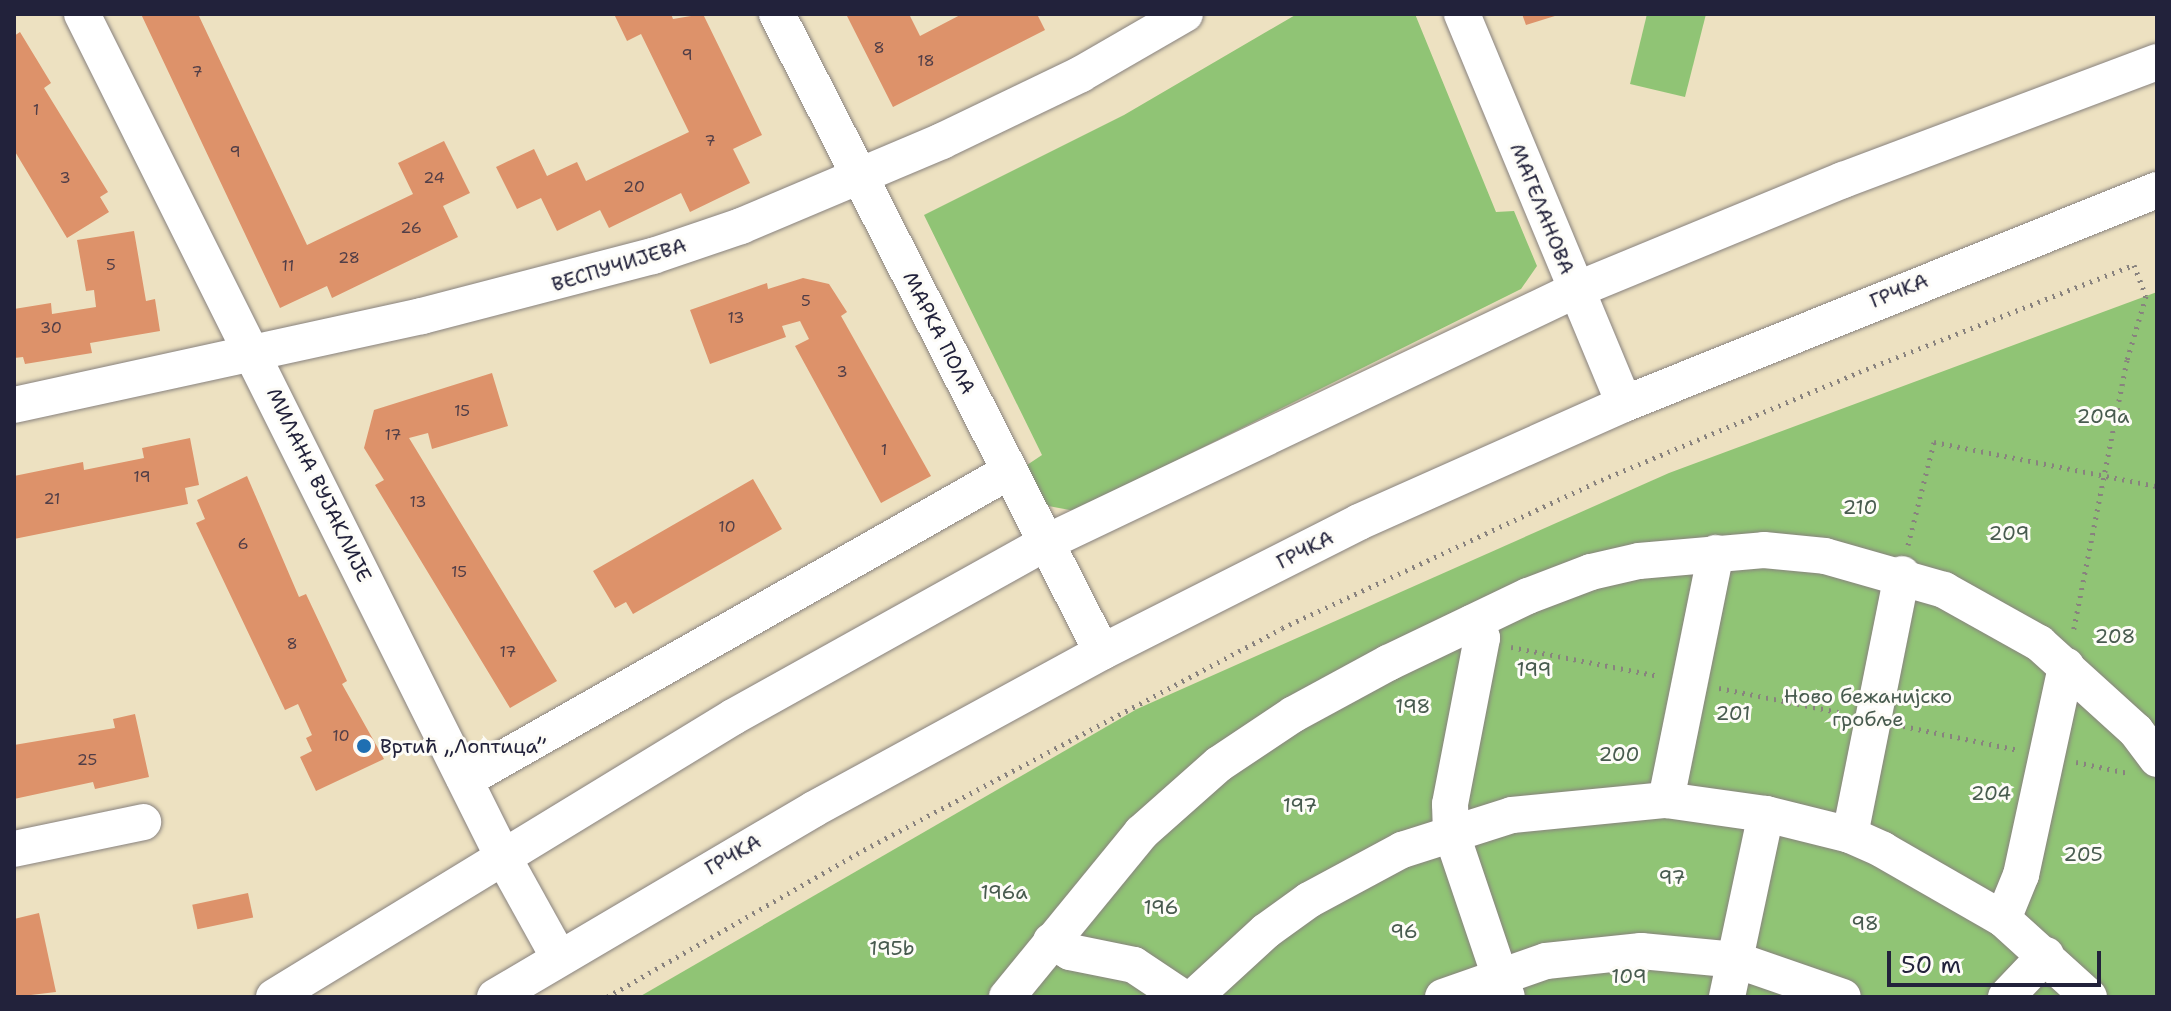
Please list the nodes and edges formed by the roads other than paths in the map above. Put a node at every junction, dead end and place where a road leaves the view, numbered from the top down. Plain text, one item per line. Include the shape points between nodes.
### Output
1 (82, 14) edge
2 (777, 14) edge
3 (1185, 14) edge
4 (1462, 14) edge
5 (2157, 62) edge
6 (860, 178) junction
7 (2157, 190) edge
8 (1576, 290) junction
9 (254, 353) junction
10 (1624, 404) junction
11 (14, 405) edge
12 (1008, 472) junction
13 (1045, 543) junction
14 (1716, 553) junction
15 (1902, 574) junction
16 (1477, 630) junction
17 (1102, 652) junction
18 (2066, 666) junction
19 (2144, 767) edge
20 (465, 780) junction
21 (1666, 800) junction
22 (1766, 814) junction
23 (143, 822) dead end
24 (1451, 832) junction
25 (1850, 835) junction
26 (14, 849) edge
27 (502, 855) junction
28 (2003, 919) junction
29 (1051, 941) junction
30 (2046, 955) junction
31 (558, 956) junction
32 (1736, 960) junction
33 (1503, 986) edge
34 (274, 997) edge
35 (495, 997) edge
36 (1007, 997) edge
37 (1182, 997) edge
38 (1194, 997) edge
39 (1443, 997) edge
40 (1727, 997) edge
41 (1843, 997) edge
42 (2006, 997) edge
43 (2089, 997) edge

1 - 9 street, МИЛАНА ВУЈАКЛИЈЕ
2 - 6 street, МАРКА ПОЛА
3 - 6 street, ВЕСПУЧИЈЕВА via 1081,74
4 - 8 street, МАГЕЛАНОВА
5 - 8 street via 1843,180
6 - 9 street, ВЕСПУЧИЈЕВА via 741,226 568,282
6 - 12 street, МАРКА ПОЛА
7 - 10 street, ГРЧКА
8 - 10 street, МАГЕЛАНОВА
8 - 13 street
9 - 11 street, ВЕСПУЧИЈЕВА
9 - 20 street, МИЛАНА ВУЈАКЛИЈЕ
10 - 17 street, ГРЧКА via 1359,522
12 - 13 street, МАРКА ПОЛА
12 - 20 street
13 - 17 street, МАРКА ПОЛА
13 - 27 street via 746,710
14 - 15 street via 1825,556
14 - 16 street via 1591,572
14 - 21 street
15 - 18 street via 1981,607
15 - 25 street
16 - 24 street via 1450,804
16 - 29 street via 1294,714 1219,764 1141,833
17 - 31 street, ГРЧКА
18 - 19 street via 2136,731
18 - 28 street via 2021,875
20 - 27 street, МИЛАНА ВУЈАКЛИЈЕ
21 - 22 street
21 - 24 street via 1575,805
22 - 25 street
22 - 32 street
23 - 26 street
24 - 33 street
24 - 38 street via 1402,850 1309,900 1256,939
25 - 28 street via 1915,866
27 - 31 street, МИЛАНА ВУЈАКЛИЈЕ
27 - 34 street
28 - 30 street
29 - 36 street
29 - 37 street via 1070,952 1134,965
30 - 42 street
30 - 43 street
31 - 35 street, ГРЧКА
32 - 33 street via 1641,951 1561,959
32 - 40 street
32 - 41 street
33 - 39 street

